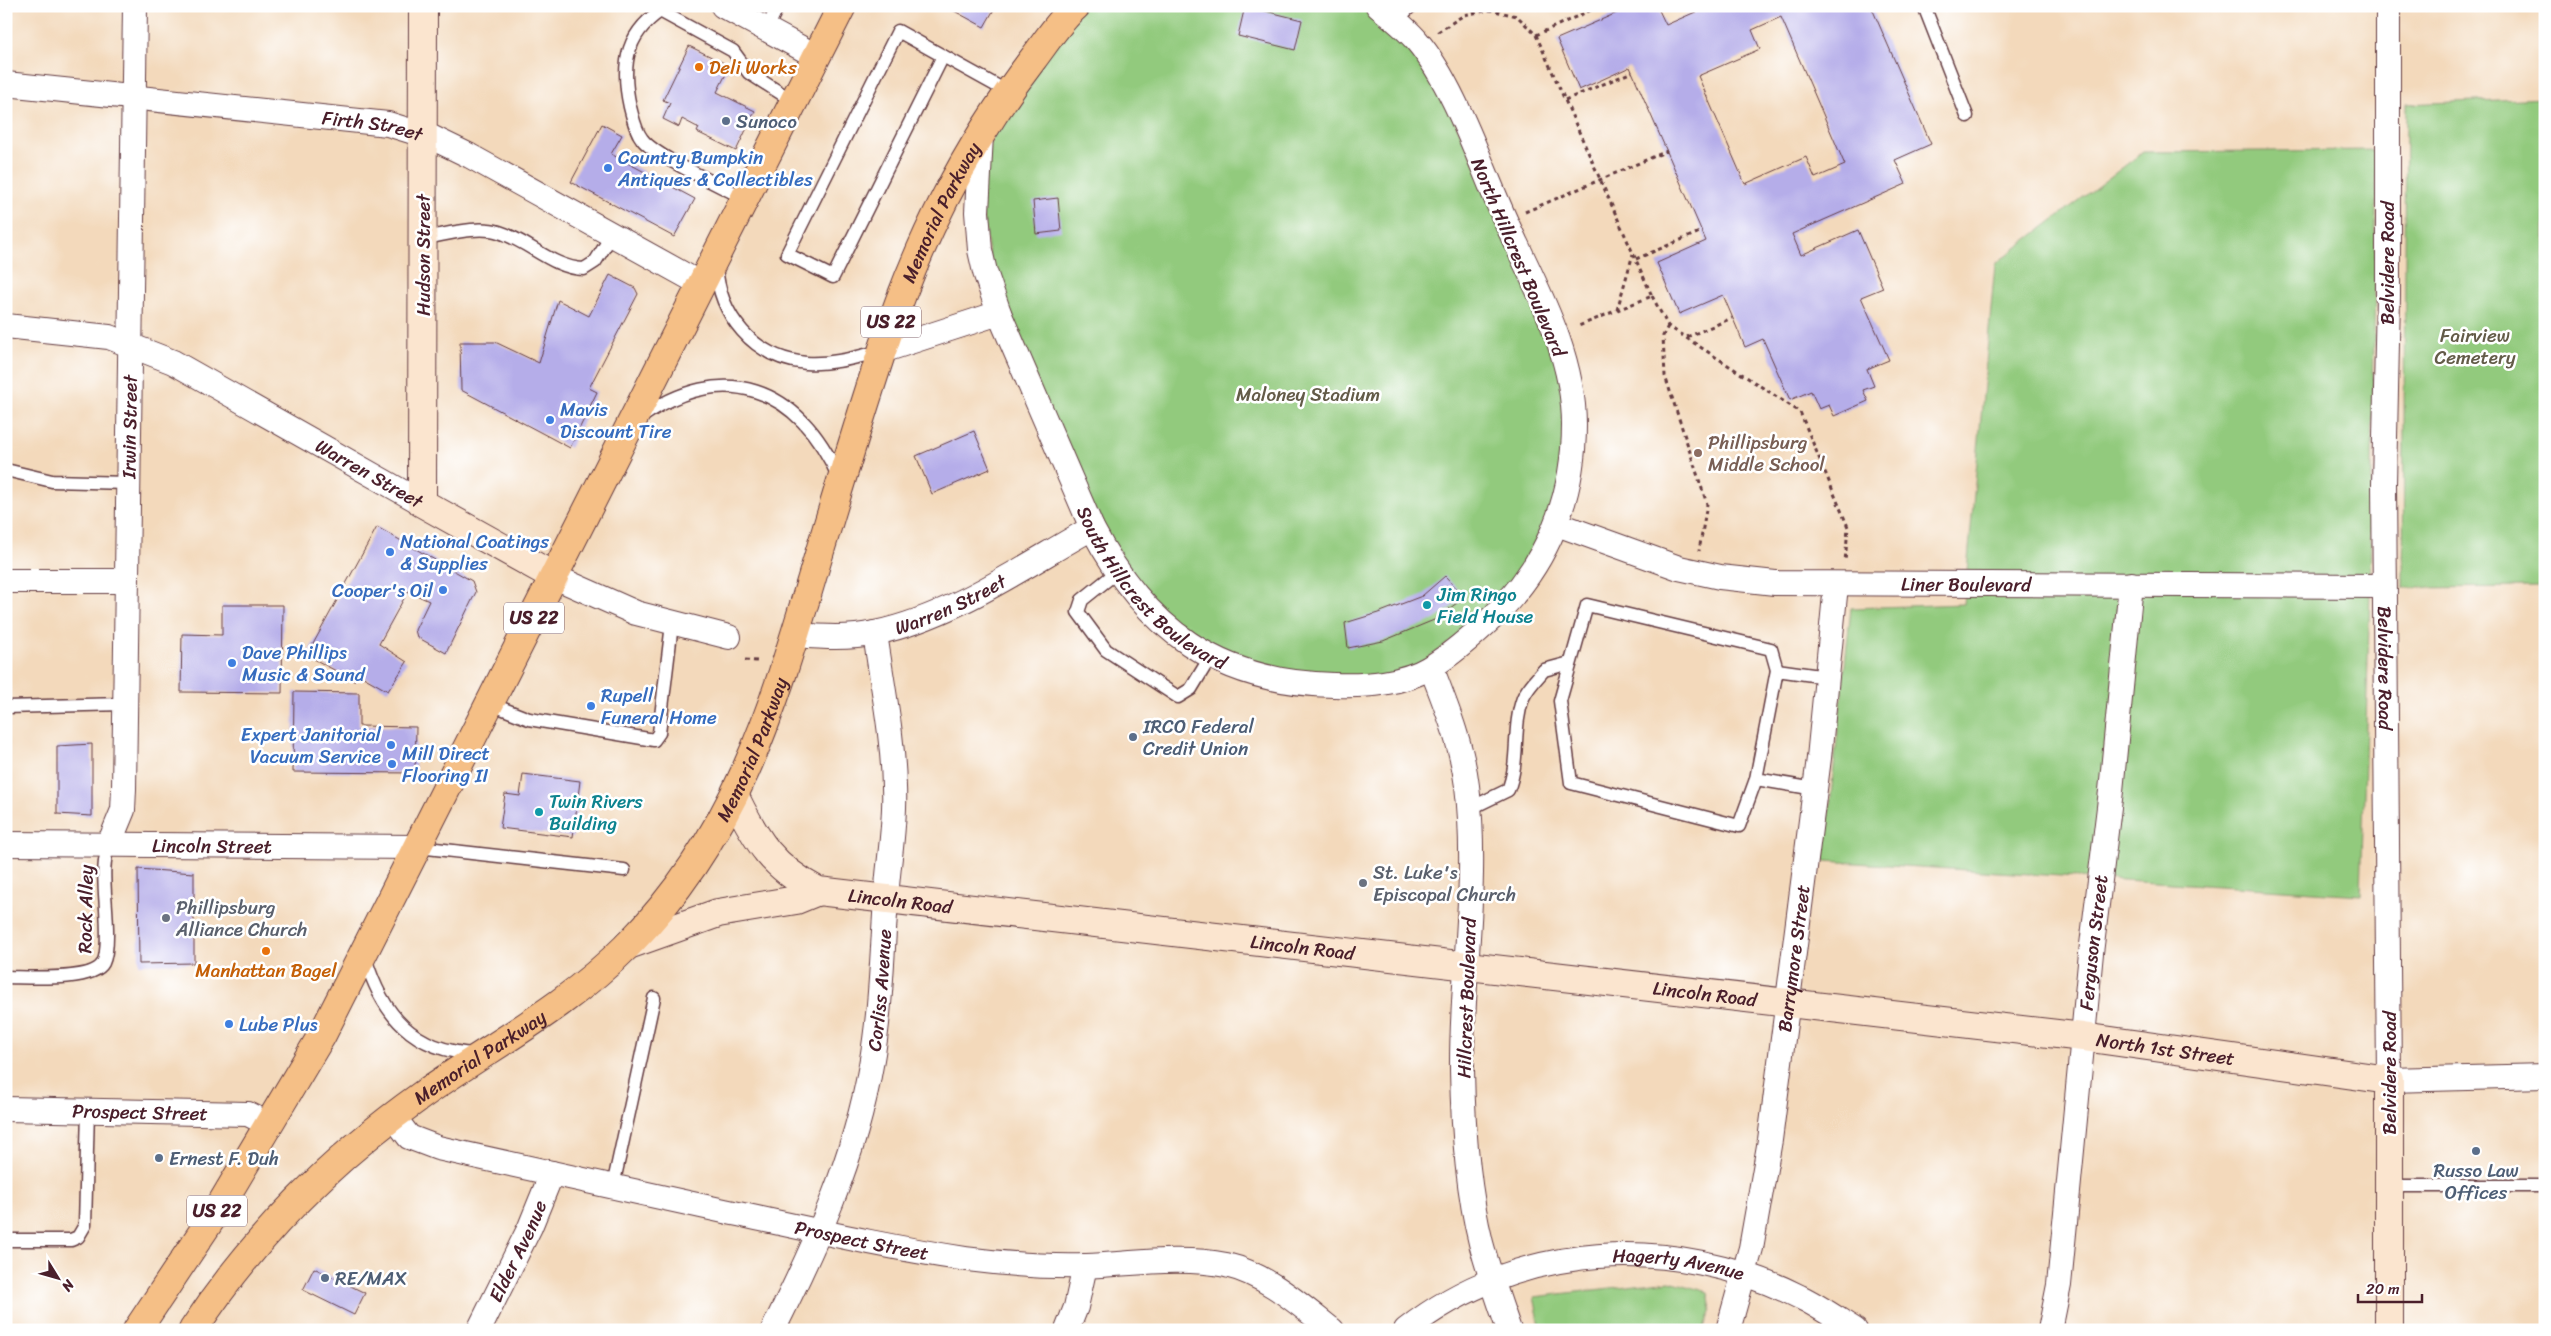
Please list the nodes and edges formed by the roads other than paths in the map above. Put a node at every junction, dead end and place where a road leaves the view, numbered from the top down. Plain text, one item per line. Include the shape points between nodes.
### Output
1 (135, 6) edge
2 (423, 6) edge
3 (723, 6) edge
4 (778, 6) edge
5 (842, 6) edge
6 (1076, 6) edge
7 (1924, 6) edge
8 (2388, 6) edge
9 (664, 9) edge
10 (1395, 11) edge
11 (766, 30) junction
12 (816, 56) junction
13 (943, 56) junction
14 (6, 84) edge
15 (1008, 92) junction
16 (134, 97) junction
17 (793, 101) junction
18 (1967, 116) dead end
19 (422, 134) junction
20 (981, 134) junction
21 (744, 198) junction
22 (612, 234) junction
23 (423, 238) junction
24 (716, 255) junction
25 (701, 284) junction
26 (999, 313) junction
27 (6, 326) edge
28 (130, 345) junction
29 (882, 351) junction
30 (632, 425) junction
31 (6, 470) edge
32 (841, 482) junction
33 (127, 483) junction
34 (422, 503) junction
35 (1557, 524) junction
36 (1092, 528) junction
37 (1117, 572) junction
38 (555, 577) junction
39 (6, 581) edge
40 (126, 581) junction
41 (2131, 584) junction
42 (1836, 585) junction
43 (2384, 586) junction
44 (672, 624) junction
45 (875, 633) junction
46 (795, 635) junction
47 (729, 637) dead end
48 (1211, 656) junction
49 (1570, 663) junction
50 (1431, 667) junction
51 (1777, 670) junction
52 (1827, 678) junction
53 (124, 704) junction
54 (491, 704) junction
55 (6, 707) edge
56 (1756, 779) junction
57 (1815, 789) junction
58 (734, 797) junction
59 (1469, 809) junction
60 (6, 844) edge
61 (109, 844) junction
62 (418, 847) junction
63 (624, 870) dead end
64 (818, 891) junction
65 (886, 898) junction
66 (628, 945) junction
67 (363, 953) junction
68 (1466, 965) junction
69 (6, 977) edge
70 (654, 998) dead end
71 (1788, 1003) junction
72 (2084, 1037) junction
73 (486, 1054) junction
74 (2545, 1076) edge
75 (2389, 1080) junction
76 (6, 1109) edge
77 (88, 1110) junction
78 (392, 1116) junction
79 (270, 1125) junction
80 (552, 1173) junction
81 (613, 1186) junction
82 (2389, 1186) junction
83 (2545, 1186) edge
84 (820, 1232) junction
85 (6, 1240) edge
86 (1085, 1266) junction
87 (1743, 1274) junction
88 (1492, 1281) junction
89 (137, 1330) edge
90 (193, 1330) edge
91 (479, 1330) edge
92 (773, 1330) edge
93 (1067, 1330) edge
94 (1332, 1330) edge
95 (1406, 1330) edge
96 (1509, 1330) edge
97 (1728, 1330) edge
98 (1855, 1330) edge
99 (2050, 1330) edge
100 (2389, 1330) edge

1 - 16 street, Irwin Street
2 - 19 main road, Hudson Street
3 - 11 street
4 - 11 lane
5 - 12 highway, US 22
6 - 15 highway, Memorial Parkway / US 22
7 - 18 lane
8 - 43 street, Belvidere Road
9 - 17 lane via 733,51 749,73
9 - 21 lane via 645,22 634,38 626,61 626,89 634,123 642,139 657,152
10 - 35 street, North Hillcrest Boulevard via 1434,64 1457,110 1557,336 1574,422 1568,490
11 - 12 street
12 - 17 highway, US 22
13 - 13 lane via 833,277 787,254 898,31
13 - 15 lane
14 - 16 street, Firth Street
15 - 20 highway, Memorial Parkway / US 22
16 - 19 street, Firth Street via 388,124
16 - 28 street, Irwin Street
17 - 21 highway, US 22
19 - 22 street, Firth Street via 470,156
19 - 23 main road, Hudson Street
20 - 26 street, South Hillcrest Boulevard via 977,182 980,250
20 - 29 highway, Memorial Parkway / US 22 via 927,232
21 - 24 highway, US 22
22 - 23 lane via 595,262 584,269 566,266 498,231 481,230
22 - 25 street, Firth Street
23 - 34 main road, Hudson Street
24 - 25 highway, US 22
24 - 29 lane via 722,299 729,314 750,339 764,349 791,361 814,363 840,361
25 - 30 highway, US 22
26 - 29 street
26 - 36 street, South Hillcrest Boulevard
27 - 28 street, Warren Street via 110,337
28 - 33 street, Irwin Street
28 - 34 street, Warren Street via 207,380
29 - 32 highway, Memorial Parkway / US 22
30 - 32 lane via 657,407 689,392 715,386 744,388 772,398 799,417 822,445
30 - 38 highway, US 22
31 - 33 lane via 52,481
32 - 46 highway, Memorial Parkway / US 22
33 - 40 street, Irwin Street
34 - 38 main road, Warren Street
35 - 42 street, Liner Boulevard via 1647,558 1695,572 1775,583
35 - 50 street, North Hillcrest Boulevard via 1540,559 1522,585 1476,632
36 - 37 street, South Hillcrest Boulevard
36 - 45 street, Warren Street via 958,603
37 - 48 street, South Hillcrest Boulevard via 1161,623
37 - 48 lane via 1082,600 1078,612 1106,650 1178,697 1191,689
38 - 44 street, Warren Street via 636,613
38 - 54 highway, US 22
39 - 40 street
40 - 53 street, Irwin Street
41 - 42 street, Liner Boulevard
41 - 43 street, Liner Boulevard
41 - 72 street, Ferguson Street
42 - 52 street, Barrymore Street
43 - 75 street, Belvidere Road
44 - 47 street, Warren Street
44 - 54 lane via 659,733 654,740 529,719
45 - 46 street, Warren Street via 821,637
45 - 65 street, Corliss Avenue via 894,786
46 - 58 highway, Memorial Parkway / US 22 via 758,744
48 - 50 street, South Hillcrest Boulevard via 1238,669 1266,677 1320,685 1401,680
49 - 51 lane via 1587,605 1771,649
49 - 56 lane via 1560,701 1571,783 1739,826
49 - 59 lane via 1544,670 1524,697 1516,727 1514,776 1508,790
50 - 59 street, Hillcrest Boulevard via 1452,722 1467,785
51 - 52 lane
51 - 56 lane
52 - 57 street, Barrymore Street
53 - 55 lane
53 - 61 street, Irwin Street via 122,810
54 - 62 highway, US 22
56 - 57 lane
57 - 71 street, Barrymore Street
58 - 64 main road, Lincoln Road via 771,859 791,876
58 - 66 highway, Memorial Parkway / US 22 via 689,872
59 - 68 street, Hillcrest Boulevard via 1471,888
60 - 61 street, Lincoln Street
61 - 62 street, Lincoln Street
61 - 69 lane, Rock Alley via 104,858 106,926 102,964 97,970 80,975
62 - 63 lane
62 - 67 highway, US 22
64 - 65 main road, Lincoln Road
64 - 66 main road, Lincoln Road via 796,900 718,913
65 - 68 main road, Lincoln Road
65 - 84 street, Corliss Avenue via 879,1015 871,1066 849,1151
66 - 73 highway, Memorial Parkway / US 22 via 568,998
67 - 73 lane via 373,986 401,1024 444,1049
67 - 79 highway, US 22 via 322,1035
68 - 71 main road, Lincoln Road
68 - 88 street, Hillcrest Boulevard via 1464,1128 1481,1242
70 - 81 lane
71 - 72 main road, North 1st Street
71 - 87 street, Barrymore Street via 1766,1169
72 - 75 main road, North 1st Street
72 - 99 street, Ferguson Street via 2059,1285
73 - 78 highway, Memorial Parkway / US 22
74 - 75 street, North 1st Street
75 - 82 main road, Belvidere Road
76 - 77 street, Prospect Street
77 - 79 street, Prospect Street via 248,1114
77 - 85 lane via 83,1232 71,1240
78 - 80 street, Prospect Street via 409,1137 422,1144
78 - 90 highway, Memorial Parkway / US 22 via 330,1170 271,1229
79 - 89 highway, US 22
80 - 81 street, Prospect Street
80 - 91 street, Elder Avenue via 530,1227
81 - 84 street, Prospect Street
82 - 83 lane
82 - 100 main road, Belvidere Road
84 - 86 street, Prospect Street via 966,1259
84 - 92 street, Corliss Avenue
86 - 93 street via 1079,1297
86 - 94 street, Prospect Street via 1140,1262 1225,1265 1278,1289
87 - 88 street, Hagerty Avenue via 1701,1261 1613,1254 1533,1265
87 - 97 street, Barrymore Street
87 - 98 street, Hagerty Avenue via 1800,1297
88 - 95 street, Hagerty Avenue via 1453,1299
88 - 96 street, Hillcrest Boulevard

